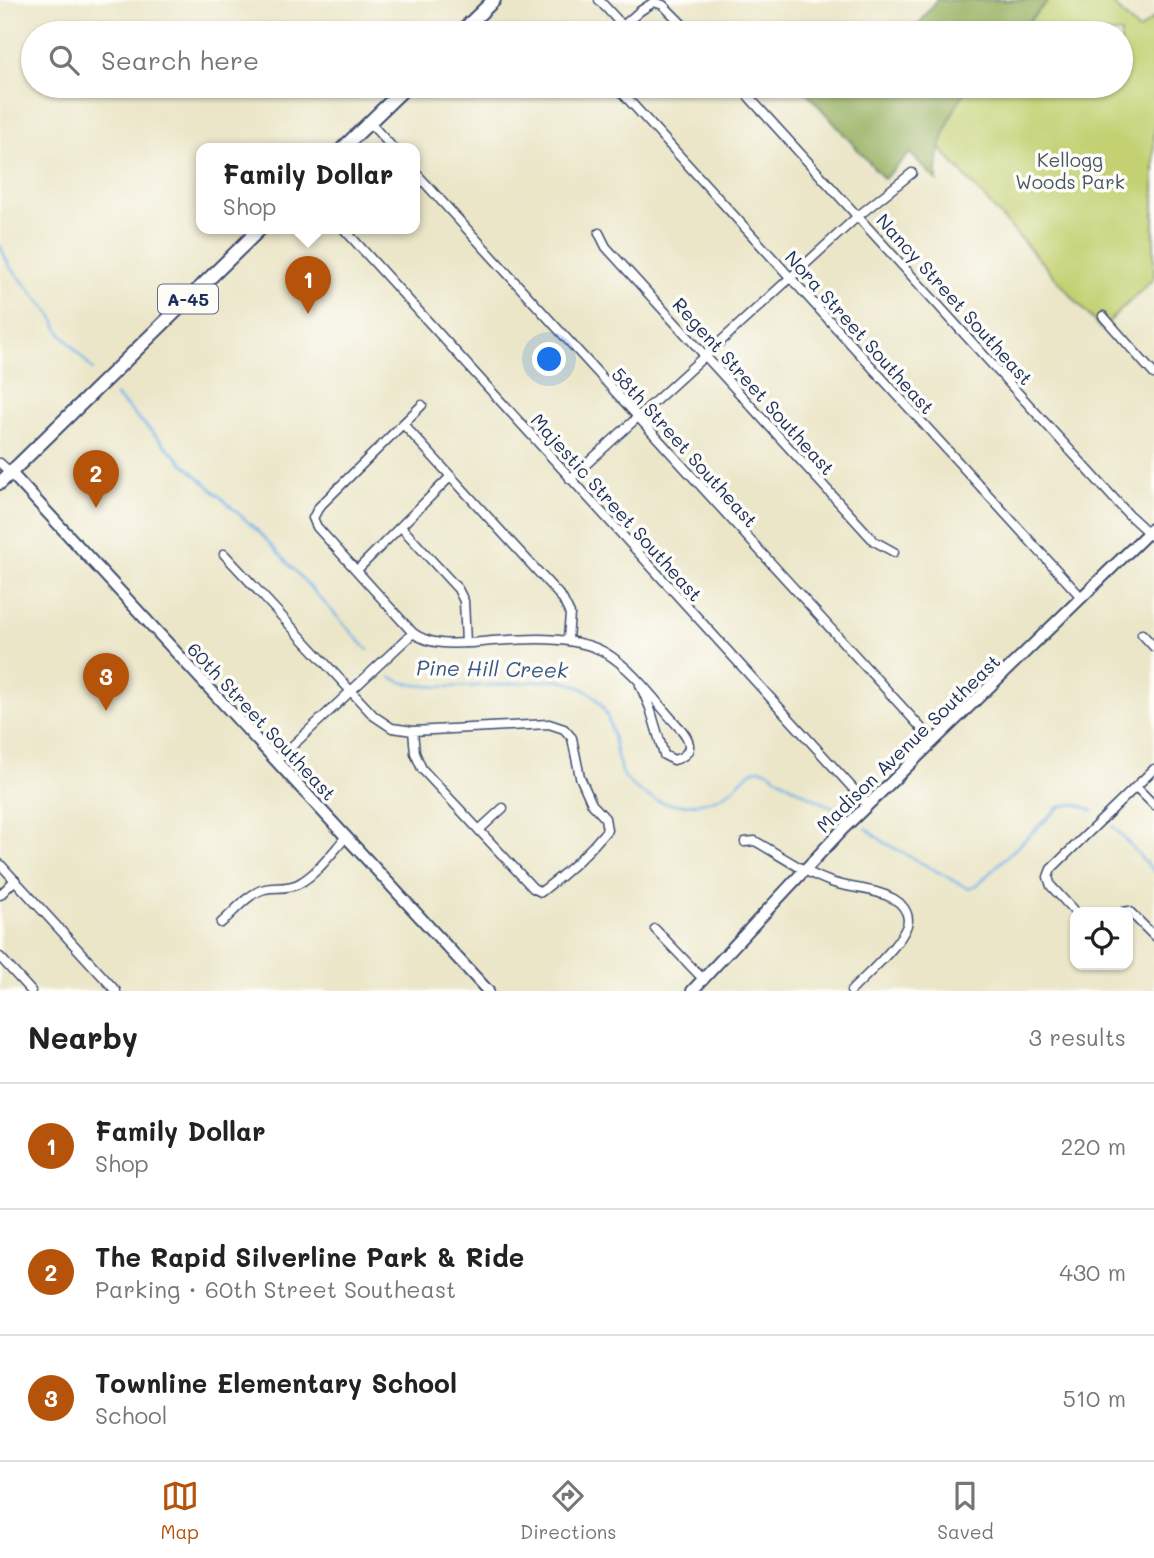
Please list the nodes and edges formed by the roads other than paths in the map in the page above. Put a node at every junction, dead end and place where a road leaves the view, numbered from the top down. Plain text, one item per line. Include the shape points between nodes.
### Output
1 (494, 0) edge
2 (599, 0) edge
3 (472, 21) edge
4 (618, 21) edge
5 (629, 21) edge
6 (679, 21) edge
7 (394, 98) edge
8 (627, 98) edge
9 (750, 98) edge
10 (369, 122) junction
11 (348, 143) edge
12 (388, 143) edge
13 (912, 173) dead end
14 (420, 178) edge
15 (858, 216) junction
16 (598, 233) dead end
17 (255, 234) edge
18 (348, 234) edge
19 (790, 279) junction
20 (1103, 316) dead end
21 (705, 356) junction
22 (1154, 374) edge
23 (422, 405) dead end
24 (638, 418) junction
25 (403, 424) junction
26 (0, 463) edge
27 (10, 473) junction
28 (450, 477) junction
29 (570, 479) junction
30 (0, 483) edge
31 (401, 527) junction
32 (1152, 533) edge
33 (894, 552) dead end
34 (224, 554) dead end
35 (357, 570) junction
36 (1082, 598) junction
37 (413, 633) junction
38 (1142, 634) dead end
39 (568, 639) junction
40 (467, 643) junction
41 (1154, 647) edge
42 (640, 685) junction
43 (351, 692) junction
44 (413, 731) junction
45 (934, 742) junction
46 (276, 761) junction
47 (1154, 769) edge
48 (1136, 787) junction
49 (869, 805) junction
50 (1154, 805) edge
51 (503, 808) dead end
52 (479, 830) junction
53 (345, 838) junction
54 (746, 842) dead end
55 (0, 864) edge
56 (805, 871) junction
57 (15, 880) junction
58 (0, 895) edge
59 (1070, 907) edge
60 (1133, 915) edge
61 (221, 923) dead end
62 (655, 929) dead end
63 (1154, 936) edge
64 (0, 957) edge
65 (704, 980) junction
66 (31, 991) edge
67 (116, 991) edge
68 (488, 991) edge
69 (692, 991) edge
70 (851, 991) edge

1 - 3 main road
2 - 4 street
5 - 6 street via 654,2
7 - 10 main road
8 - 19 street, Nora Street Southeast
9 - 15 street, Nancy Street Southeast
10 - 11 main road
10 - 12 street
13 - 15 street
14 - 24 street, 58th Street Southeast
15 - 19 street
15 - 32 street, Nancy Street Southeast via 1128,514
16 - 21 street, Regent Street Southeast
17 - 27 main road, A-45
18 - 29 street, Majestic Street Southeast
19 - 21 street
19 - 36 street, Nora Street Southeast
20 - 22 street
21 - 24 street
21 - 33 street, Regent Street Southeast via 874,541
23 - 25 street
24 - 29 street
24 - 45 street, 58th Street Southeast
25 - 28 street
25 - 35 street via 313,518
26 - 27 street
27 - 30 main road, A-45
27 - 46 main road, 60th Street Southeast
28 - 31 street
28 - 39 street via 562,598 570,614
29 - 49 street, Majestic Street Southeast
31 - 35 street
31 - 40 street via 458,589 464,601
32 - 36 main road, Madison Avenue Southeast
34 - 43 street
35 - 37 street
36 - 45 main road, Madison Avenue Southeast
37 - 40 street via 443,643
37 - 43 street
38 - 41 street
39 - 40 street
39 - 42 street via 604,653
42 - 42 street via 689,740 682,758 664,755
43 - 44 street via 385,725
43 - 46 street
44 - 52 street via 422,769
44 - 52 street via 549,724 564,729 572,738 580,778 607,824 597,842 541,892
45 - 49 main road, Madison Avenue Southeast
46 - 53 main road, 60th Street Southeast
47 - 48 street
48 - 50 street
48 - 59 street via 1051,869 1051,886
49 - 56 main road, Madison Avenue Southeast
51 - 52 street
53 - 61 street via 310,877 295,886 257,892
53 - 68 main road, 60th Street Southeast
54 - 56 street via 755,841
55 - 57 street
56 - 65 main road, Madison Avenue Southeast
56 - 70 street via 884,895 900,903 908,917 896,943
57 - 58 street
57 - 67 street
60 - 63 street
62 - 65 street
64 - 66 street
65 - 69 main road, Madison Avenue Southeast

